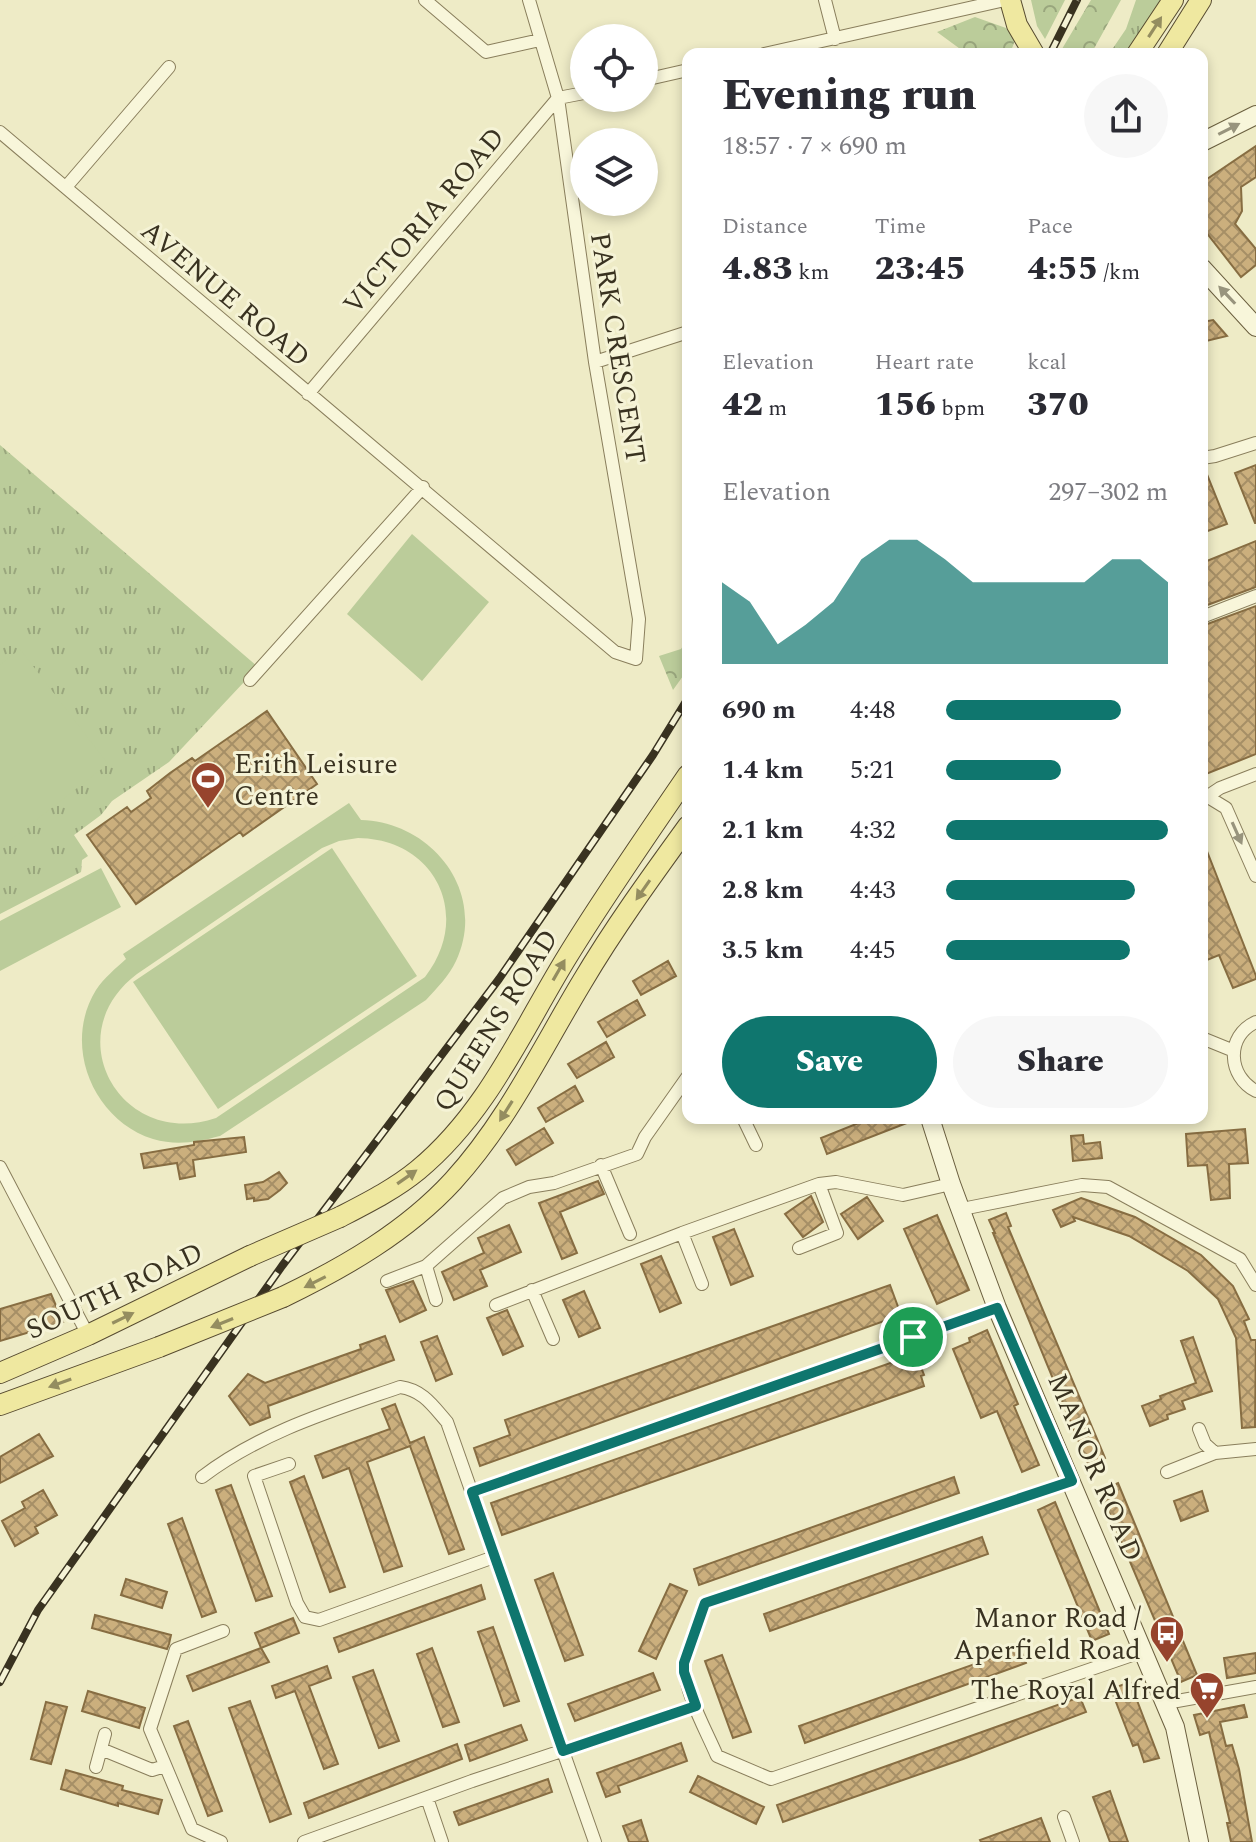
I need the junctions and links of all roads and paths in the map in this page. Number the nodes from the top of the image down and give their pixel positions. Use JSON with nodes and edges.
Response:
{"nodes":[{"id":1,"x":425,"y":0,"type":"edge"},
{"id":2,"x":529,"y":0,"type":"edge"},
{"id":3,"x":825,"y":0,"type":"edge"},
{"id":4,"x":1007,"y":0,"type":"edge"},
{"id":5,"x":1173,"y":0,"type":"edge"},
{"id":6,"x":1201,"y":0,"type":"edge"},
{"id":7,"x":835,"y":39,"type":"junction"},
{"id":8,"x":540,"y":40,"type":"junction"},
{"id":9,"x":792,"y":48,"type":"edge"},
{"id":10,"x":1030,"y":48,"type":"edge"},
{"id":11,"x":1141,"y":48,"type":"edge"},
{"id":12,"x":1171,"y":48,"type":"edge"},
{"id":13,"x":169,"y":67,"type":"dead end"},
{"id":14,"x":682,"y":71,"type":"edge"},
{"id":15,"x":658,"y":77,"type":"edge"},
{"id":16,"x":570,"y":96,"type":"edge"},
{"id":17,"x":558,"y":98,"type":"junction"},
{"id":18,"x":1256,"y":115,"type":"edge"},
{"id":19,"x":0,"y":132,"type":"edge"},
{"id":20,"x":1208,"y":139,"type":"edge"},
{"id":21,"x":66,"y":187,"type":"junction"},
{"id":22,"x":1208,"y":275,"type":"edge"},
{"id":23,"x":1256,"y":327,"type":"edge"},
{"id":24,"x":682,"y":334,"type":"edge"},
{"id":25,"x":595,"y":362,"type":"junction"},
{"id":26,"x":308,"y":394,"type":"junction"},
{"id":27,"x":1256,"y":443,"type":"edge"},
{"id":28,"x":1208,"y":457,"type":"edge"},
{"id":29,"x":423,"y":487,"type":"junction"},
{"id":30,"x":1256,"y":596,"type":"edge"},
{"id":31,"x":1208,"y":615,"type":"edge"},
{"id":32,"x":636,"y":659,"type":"joint"},
{"id":33,"x":250,"y":680,"type":"dead end"},
{"id":34,"x":1256,"y":774,"type":"edge"},
{"id":35,"x":682,"y":784,"type":"edge"},
{"id":36,"x":1208,"y":796,"type":"edge"},
{"id":37,"x":1208,"y":799,"type":"edge"},
{"id":38,"x":682,"y":835,"type":"edge"},
{"id":39,"x":1256,"y":876,"type":"edge"},
{"id":40,"x":1256,"y":1022,"type":"edge"},
{"id":41,"x":1208,"y":1040,"type":"edge"},
{"id":42,"x":1234,"y":1051,"type":"junction"},
{"id":43,"x":682,"y":1085,"type":"edge"},
{"id":44,"x":1256,"y":1091,"type":"edge"},
{"id":45,"x":746,"y":1124,"type":"edge"},
{"id":46,"x":932,"y":1124,"type":"edge"},
{"id":47,"x":756,"y":1145,"type":"dead end"},
{"id":48,"x":601,"y":1165,"type":"junction"},
{"id":49,"x":0,"y":1167,"type":"edge"},
{"id":50,"x":819,"y":1184,"type":"junction"},
{"id":51,"x":951,"y":1184,"type":"junction"},
{"id":52,"x":962,"y":1209,"type":"junction"},
{"id":53,"x":682,"y":1233,"type":"junction"},
{"id":54,"x":630,"y":1234,"type":"dead end"},
{"id":55,"x":799,"y":1248,"type":"dead end"},
{"id":56,"x":250,"y":1256,"type":"joint"},
{"id":57,"x":426,"y":1266,"type":"junction"},
{"id":58,"x":387,"y":1281,"type":"dead end"},
{"id":59,"x":702,"y":1284,"type":"dead end"},
{"id":60,"x":1256,"y":1285,"type":"edge"},
{"id":61,"x":532,"y":1290,"type":"junction"},
{"id":62,"x":436,"y":1300,"type":"dead end"},
{"id":63,"x":496,"y":1305,"type":"dead end"},
{"id":64,"x":997,"y":1308,"type":"junction"},
{"id":65,"x":88,"y":1335,"type":"junction"},
{"id":66,"x":553,"y":1339,"type":"dead end"},
{"id":67,"x":0,"y":1373,"type":"edge"},
{"id":68,"x":0,"y":1405,"type":"edge"},
{"id":69,"x":1199,"y":1429,"type":"dead end"},
{"id":70,"x":1256,"y":1449,"type":"edge"},
{"id":71,"x":1215,"y":1453,"type":"junction"},
{"id":72,"x":289,"y":1464,"type":"dead end"},
{"id":73,"x":1167,"y":1472,"type":"dead end"},
{"id":74,"x":202,"y":1477,"type":"dead end"},
{"id":75,"x":1072,"y":1481,"type":"junction"},
{"id":76,"x":472,"y":1492,"type":"junction"},
{"id":77,"x":494,"y":1557,"type":"junction"},
{"id":78,"x":223,"y":1631,"type":"dead end"},
{"id":79,"x":1144,"y":1651,"type":"junction"},
{"id":80,"x":1256,"y":1687,"type":"edge"},
{"id":81,"x":1166,"y":1703,"type":"junction"},
{"id":82,"x":696,"y":1706,"type":"junction"},
{"id":83,"x":105,"y":1734,"type":"dead end"},
{"id":84,"x":101,"y":1749,"type":"junction"},
{"id":85,"x":563,"y":1751,"type":"junction"},
{"id":86,"x":165,"y":1766,"type":"junction"},
{"id":87,"x":96,"y":1767,"type":"dead end"},
{"id":88,"x":427,"y":1798,"type":"junction"},
{"id":89,"x":1064,"y":1817,"type":"dead end"},
{"id":90,"x":221,"y":1842,"type":"edge"},
{"id":91,"x":304,"y":1842,"type":"edge"},
{"id":92,"x":442,"y":1842,"type":"edge"},
{"id":93,"x":595,"y":1842,"type":"edge"},
{"id":94,"x":1073,"y":1842,"type":"edge"},
{"id":95,"x":1199,"y":1842,"type":"edge"}],
"edges":[{"from":1,"to":8,"type":"street"},
{"from":2,"to":8,"type":"street","name":"PARK CRESCENT"},
{"from":3,"to":7,"type":"street"},
{"from":4,"to":7,"type":"street"},
{"from":4,"to":10,"type":"main road"},
{"from":11,"to":5,"type":"main road","one_way":true},
{"from":6,"to":12,"type":"main road"},
{"from":7,"to":9,"type":"street"},
{"from":8,"to":17,"type":"street","name":"PARK CRESCENT"},
{"from":13,"to":21,"type":"street"},
{"from":14,"to":15,"type":"street"},
{"from":16,"to":17,"type":"street"},
{"from":17,"to":25,"type":"street","name":"PARK CRESCENT"},
{"from":17,"to":26,"type":"street","name":"VICTORIA ROAD"},
{"from":20,"to":18,"type":"street","one_way":true},
{"from":19,"to":21,"type":"street","name":"AVENUE ROAD"},
{"from":21,"to":26,"type":"street","name":"AVENUE ROAD"},
{"from":23,"to":22,"type":"street","one_way":true},
{"from":24,"to":25,"type":"street"},
{"from":25,"to":32,"type":"street","name":"PARK CRESCENT"},
{"from":26,"to":29,"type":"street","name":"AVENUE ROAD"},
{"from":27,"to":28,"type":"street"},
{"from":29,"to":32,"type":"street","name":"AVENUE ROAD"},
{"from":29,"to":33,"type":"street"},
{"from":30,"to":31,"type":"street"},
{"from":34,"to":36,"type":"street"},
{"from":56,"to":35,"type":"main road","name":"QUEENS ROAD","one_way":true,"bridge":true},
{"from":37,"to":39,"type":"street","one_way":true},
{"from":38,"to":68,"type":"main road","name":"QUEENS ROAD","one_way":true,"bridge":true},
{"from":40,"to":42,"type":"street"},
{"from":41,"to":42,"type":"street"},
{"from":42,"to":44,"type":"street"},
{"from":43,"to":48,"type":"street"},
{"from":45,"to":47,"type":"street"},
{"from":46,"to":51,"type":"street","name":"MANOR ROAD"},
{"from":48,"to":54,"type":"street"},
{"from":48,"to":57,"type":"street"},
{"from":49,"to":65,"type":"street"},
{"from":50,"to":51,"type":"street"},
{"from":50,"to":53,"type":"street"},
{"from":50,"to":55,"type":"street"},
{"from":51,"to":52,"type":"street","name":"MANOR ROAD"},
{"from":52,"to":60,"type":"street"},
{"from":52,"to":64,"type":"street","name":"MANOR ROAD"},
{"from":53,"to":59,"type":"street"},
{"from":53,"to":61,"type":"street"},
{"from":65,"to":56,"type":"main road","name":"SOUTH ROAD","one_way":true},
{"from":57,"to":58,"type":"street"},
{"from":57,"to":62,"type":"street"},
{"from":61,"to":63,"type":"street"},
{"from":61,"to":66,"type":"street"},
{"from":64,"to":75,"type":"street","name":"MANOR ROAD"},
{"from":64,"to":76,"type":"street"},
{"from":65,"to":67,"type":"main road","name":"SOUTH ROAD"},
{"from":69,"to":71,"type":"street"},
{"from":70,"to":71,"type":"street"},
{"from":71,"to":73,"type":"street"},
{"from":72,"to":77,"type":"street"},
{"from":74,"to":76,"type":"street"},
{"from":75,"to":79,"type":"street","name":"MANOR ROAD"},
{"from":75,"to":82,"type":"street"},
{"from":76,"to":77,"type":"street"},
{"from":77,"to":85,"type":"street"},
{"from":78,"to":86,"type":"street"},
{"from":79,"to":81,"type":"street","name":"MANOR ROAD"},
{"from":79,"to":82,"type":"street"},
{"from":80,"to":81,"type":"street"},
{"from":81,"to":95,"type":"street","name":"MANOR ROAD"},
{"from":82,"to":85,"type":"street"},
{"from":83,"to":84,"type":"street"},
{"from":84,"to":86,"type":"street"},
{"from":84,"to":87,"type":"street"},
{"from":85,"to":88,"type":"street"},
{"from":85,"to":93,"type":"street"},
{"from":86,"to":90,"type":"street"},
{"from":88,"to":91,"type":"street"},
{"from":88,"to":92,"type":"street"},
{"from":89,"to":94,"type":"street"}]}
